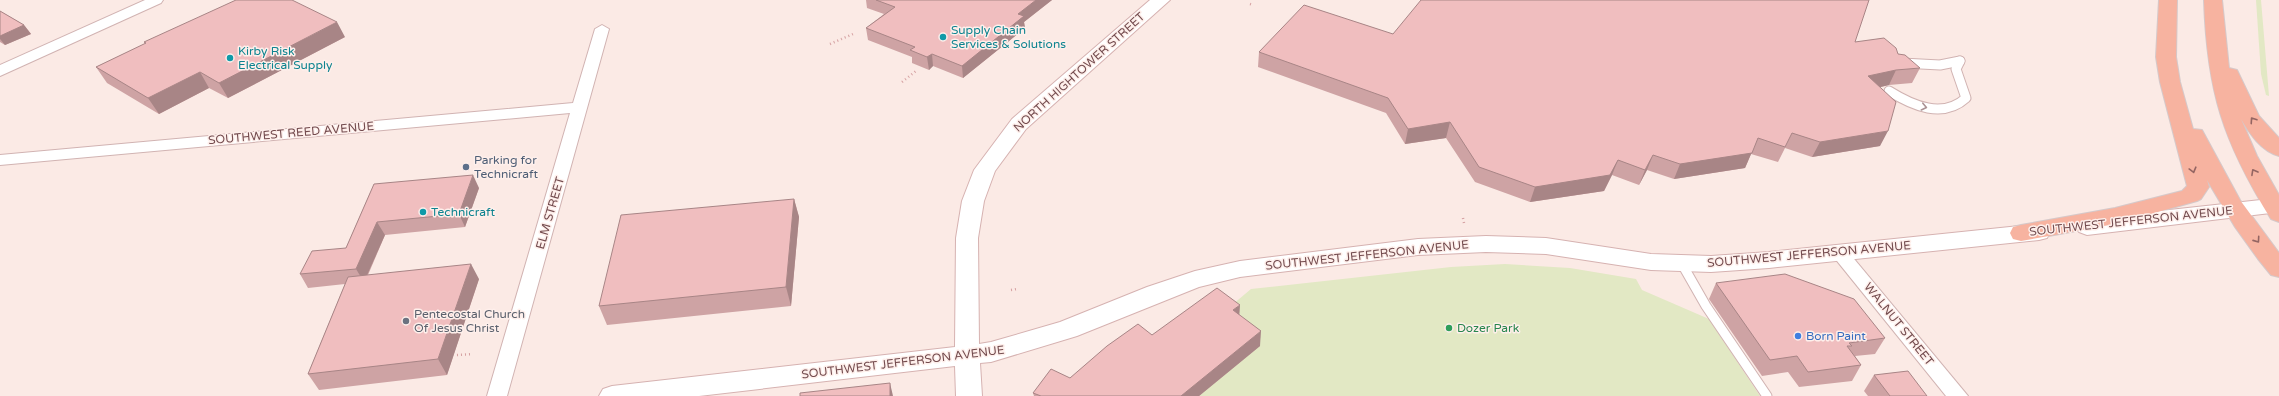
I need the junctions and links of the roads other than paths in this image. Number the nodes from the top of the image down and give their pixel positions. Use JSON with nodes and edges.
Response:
{"nodes":[{"id":1,"x":156,"y":0,"type":"edge"},
{"id":2,"x":1161,"y":0,"type":"edge"},
{"id":3,"x":2168,"y":0,"type":"edge"},
{"id":4,"x":2213,"y":2,"type":"edge"},
{"id":5,"x":2168,"y":23,"type":"junction"},
{"id":6,"x":602,"y":29,"type":"dead end"},
{"id":7,"x":1894,"y":64,"type":"edge"},
{"id":8,"x":0,"y":71,"type":"edge"},
{"id":9,"x":1889,"y":91,"type":"dead end"},
{"id":10,"x":581,"y":106,"type":"junction"},
{"id":11,"x":2279,"y":149,"type":"edge"},
{"id":12,"x":0,"y":160,"type":"edge"},
{"id":13,"x":2277,"y":208,"type":"edge"},
{"id":14,"x":2235,"y":210,"type":"junction"},
{"id":15,"x":2021,"y":233,"type":"junction"},
{"id":16,"x":1839,"y":252,"type":"junction"},
{"id":17,"x":1682,"y":264,"type":"junction"},
{"id":18,"x":2279,"y":269,"type":"edge"},
{"id":19,"x":967,"y":355,"type":"junction"},
{"id":20,"x":497,"y":396,"type":"edge"},
{"id":21,"x":612,"y":396,"type":"edge"},
{"id":22,"x":969,"y":396,"type":"edge"},
{"id":23,"x":1767,"y":396,"type":"edge"},
{"id":24,"x":1958,"y":396,"type":"edge"}],
"edges":[{"from":1,"to":8,"type":"street"},
{"from":2,"to":19,"type":"main road","name":"NORTH HIGHTOWER STREET"},
{"from":3,"to":5,"type":"main road"},
{"from":11,"to":4,"type":"main road","one_way":true},
{"from":13,"to":4,"type":"main road","one_way":true},
{"from":5,"to":14,"type":"main road"},
{"from":5,"to":15,"type":"main road","one_way":true},
{"from":6,"to":10,"type":"street","name":"ELM STREET"},
{"from":9,"to":7,"type":"lane","one_way":true},
{"from":10,"to":12,"type":"street","name":"SOUTHWEST REED AVENUE"},
{"from":10,"to":20,"type":"street","name":"ELM STREET"},
{"from":13,"to":14,"type":"main road","name":"SOUTHWEST JEFFERSON AVENUE"},
{"from":14,"to":15,"type":"main road","name":"SOUTHWEST JEFFERSON AVENUE"},
{"from":14,"to":18,"type":"main road","one_way":true},
{"from":15,"to":16,"type":"main road","name":"SOUTHWEST JEFFERSON AVENUE"},
{"from":16,"to":17,"type":"main road","name":"SOUTHWEST JEFFERSON AVENUE"},
{"from":16,"to":24,"type":"street","name":"WALNUT STREET"},
{"from":17,"to":19,"type":"main road","name":"SOUTHWEST JEFFERSON AVENUE"},
{"from":17,"to":23,"type":"lane"},
{"from":19,"to":21,"type":"main road","name":"SOUTHWEST JEFFERSON AVENUE"},
{"from":19,"to":22,"type":"main road","name":"NORTH HIGHTOWER STREET"}]}
